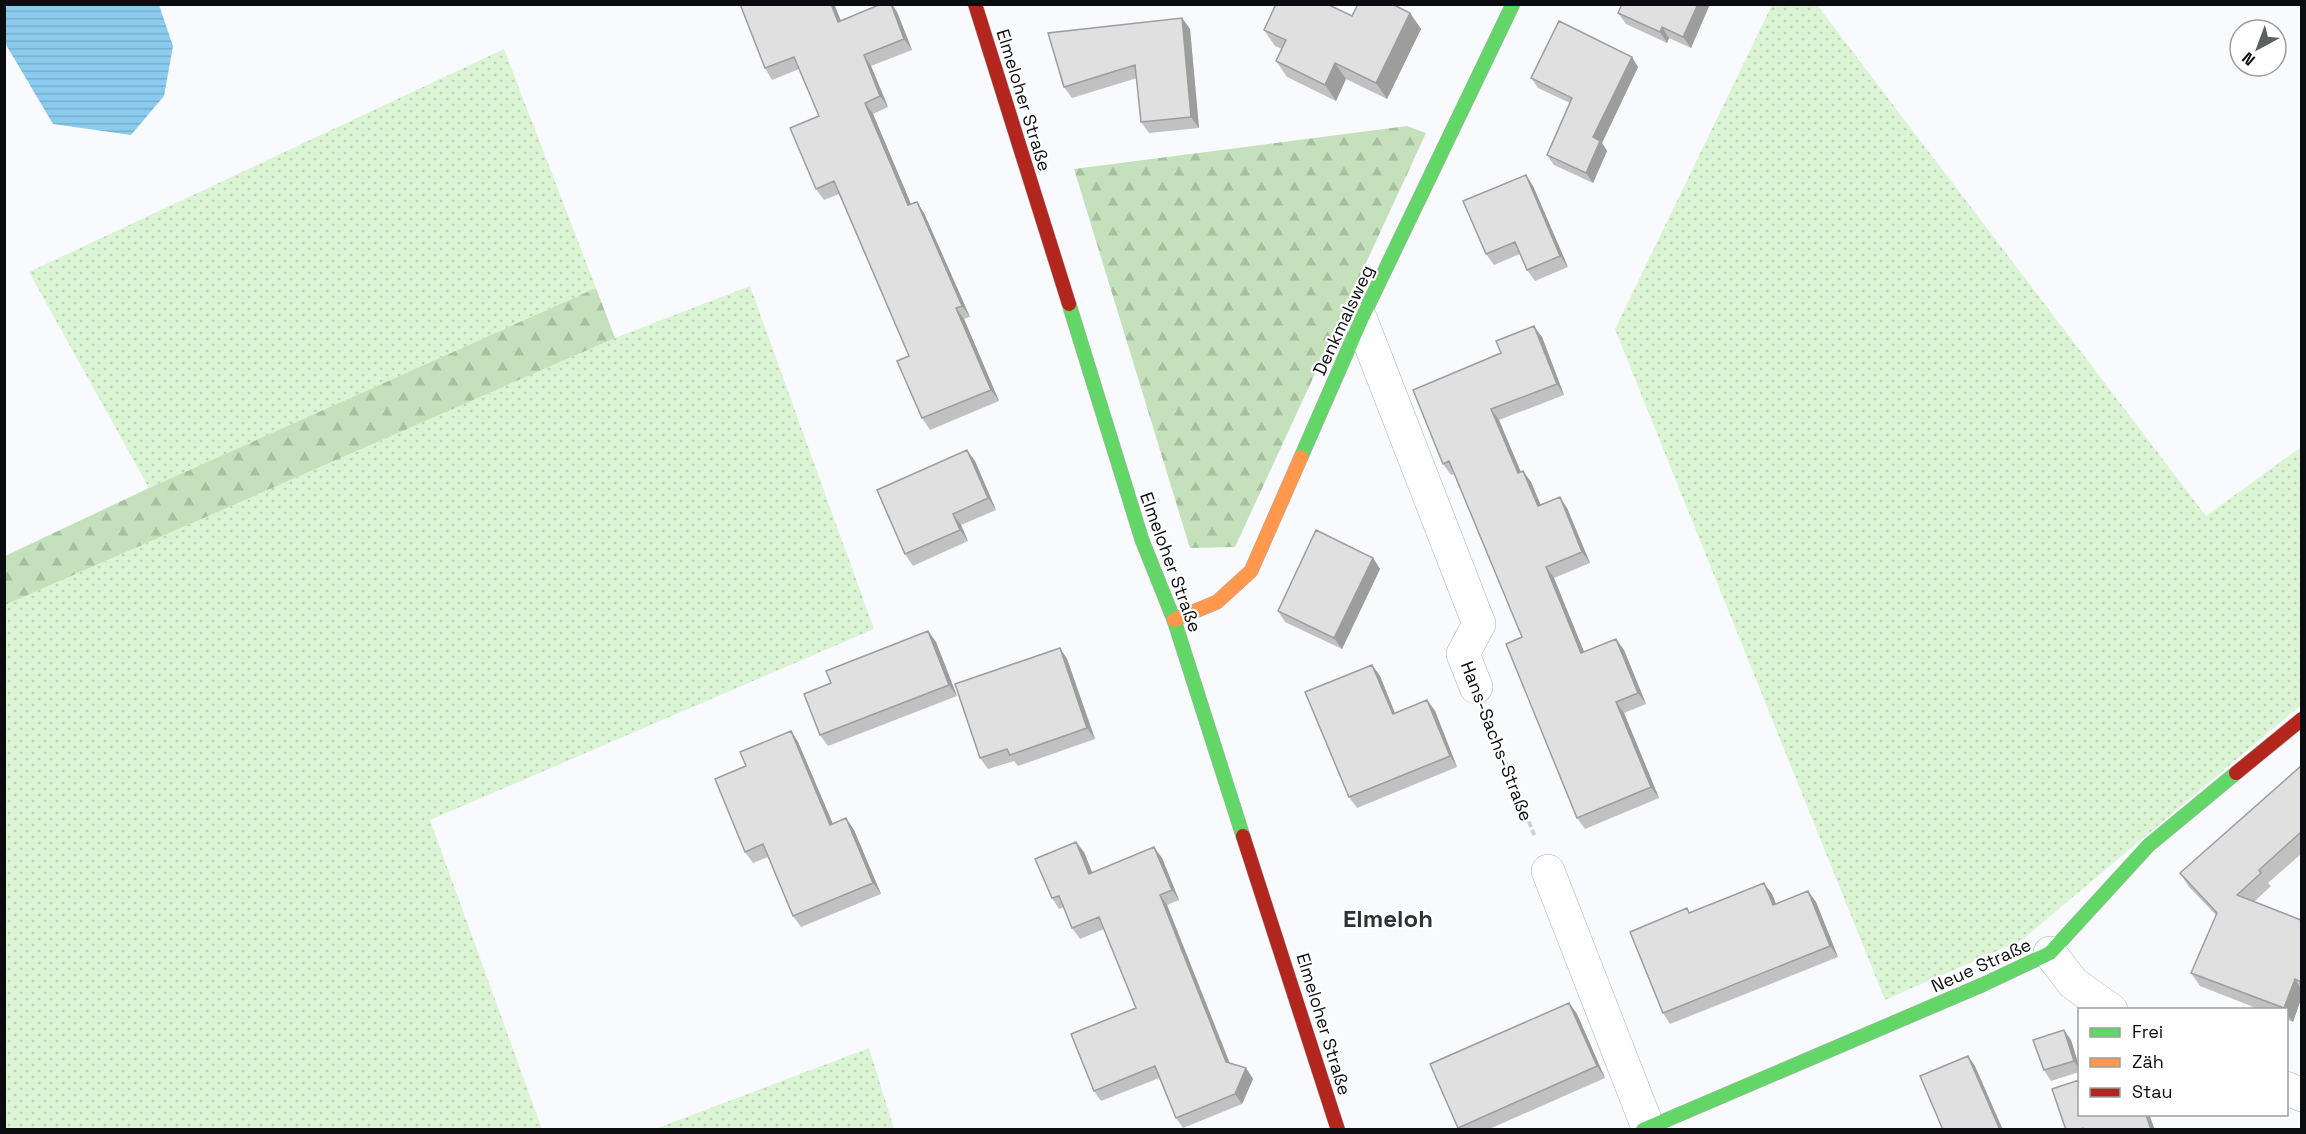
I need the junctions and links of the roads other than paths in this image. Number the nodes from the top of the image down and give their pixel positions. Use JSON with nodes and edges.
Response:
{"nodes":[{"id":1,"x":975,"y":4,"type":"edge"},
{"id":2,"x":1513,"y":4,"type":"edge"},
{"id":3,"x":1361,"y":320,"type":"junction"},
{"id":4,"x":1174,"y":620,"type":"junction"},
{"id":5,"x":1476,"y":687,"type":"road end"},
{"id":6,"x":2301,"y":719,"type":"edge"},
{"id":7,"x":1548,"y":871,"type":"road end"},
{"id":8,"x":2050,"y":953,"type":"junction"},
{"id":9,"x":2107,"y":1008,"type":"edge"},
{"id":10,"x":1647,"y":1129,"type":"edge"},
{"id":11,"x":1338,"y":1130,"type":"edge"}],
"edges":[{"from":1,"to":4,"type":"street","name":"Elmeloher Straße"},
{"from":2,"to":3,"type":"street","name":"Denkmalsweg"},
{"from":3,"to":4,"type":"street","name":"Denkmalsweg"},
{"from":3,"to":5,"type":"street","name":"Hans-Sachs-Straße"},
{"from":4,"to":11,"type":"street","name":"Elmeloher Straße"},
{"from":6,"to":8,"type":"street","name":"Neue Straße"},
{"from":7,"to":10,"type":"street"},
{"from":8,"to":9,"type":"street"},
{"from":8,"to":10,"type":"street","name":"Neue Straße"}]}
